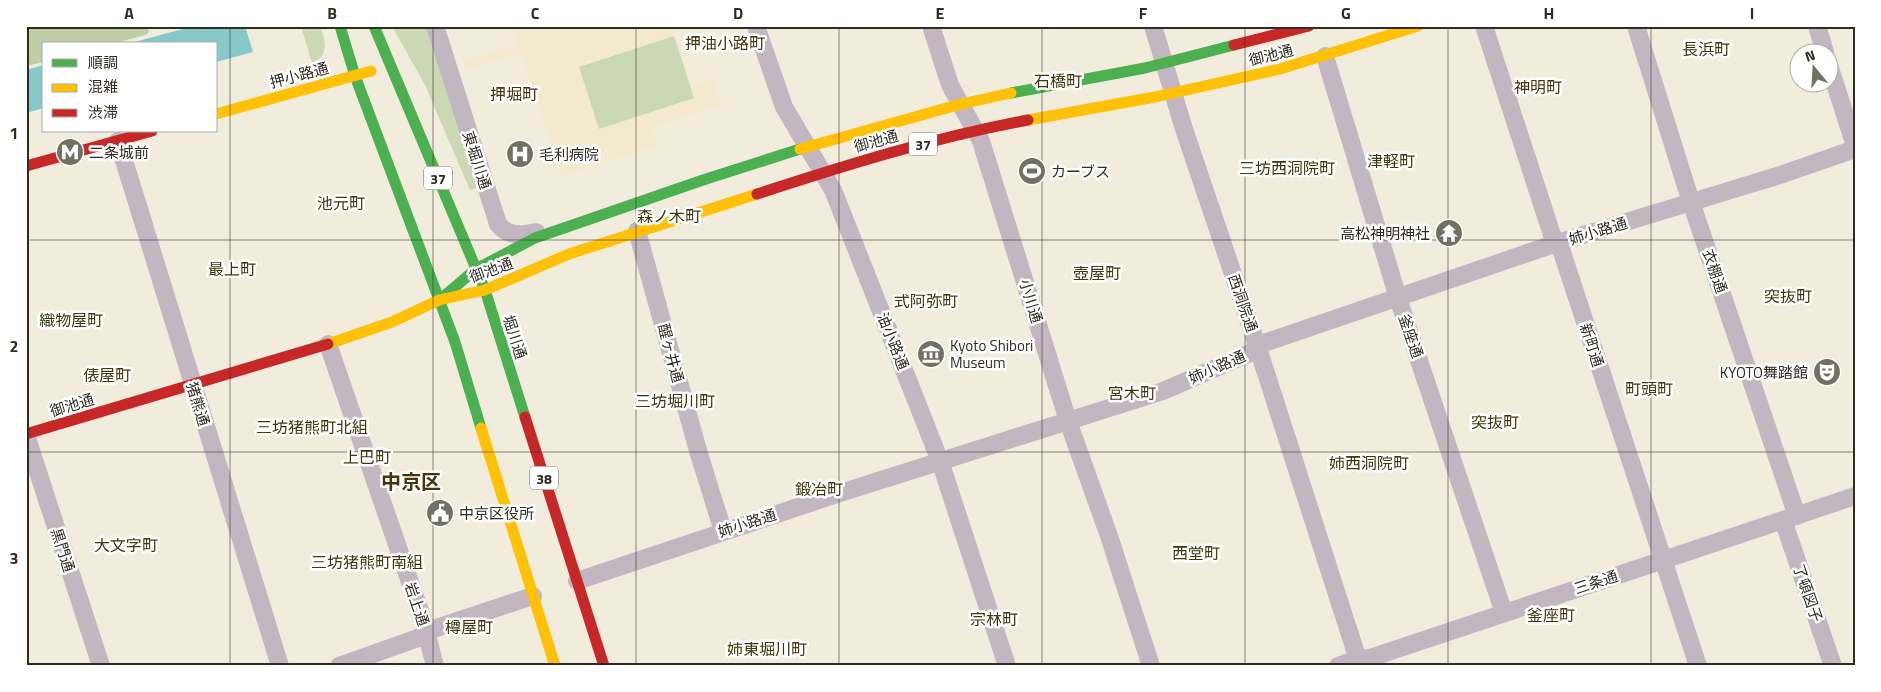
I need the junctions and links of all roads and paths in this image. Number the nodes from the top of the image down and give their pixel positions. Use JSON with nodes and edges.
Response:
{"nodes":[{"id":1,"x":340,"y":26,"type":"edge"},
{"id":2,"x":374,"y":26,"type":"edge"},
{"id":3,"x":435,"y":26,"type":"edge"},
{"id":4,"x":756,"y":26,"type":"edge"},
{"id":5,"x":931,"y":26,"type":"edge"},
{"id":6,"x":1153,"y":26,"type":"edge"},
{"id":7,"x":1309,"y":26,"type":"edge"},
{"id":8,"x":1418,"y":26,"type":"edge"},
{"id":9,"x":1484,"y":26,"type":"edge"},
{"id":10,"x":1636,"y":26,"type":"edge"},
{"id":11,"x":1817,"y":26,"type":"edge"},
{"id":12,"x":1822,"y":42,"type":"edge"},
{"id":13,"x":1325,"y":56,"type":"junction"},
{"id":14,"x":1164,"y":63,"type":"junction"},
{"id":15,"x":390,"y":66,"type":"junction"},
{"id":16,"x":355,"y":76,"type":"junction"},
{"id":17,"x":1838,"y":92,"type":"edge"},
{"id":18,"x":1173,"y":94,"type":"junction"},
{"id":19,"x":961,"y":104,"type":"junction"},
{"id":20,"x":218,"y":113,"type":"edge"},
{"id":21,"x":975,"y":130,"type":"junction"},
{"id":22,"x":149,"y":132,"type":"edge"},
{"id":23,"x":118,"y":141,"type":"junction"},
{"id":24,"x":808,"y":147,"type":"junction"},
{"id":25,"x":1855,"y":147,"type":"edge"},
{"id":26,"x":26,"y":166,"type":"edge"},
{"id":27,"x":823,"y":172,"type":"junction"},
{"id":28,"x":1691,"y":202,"type":"junction"},
{"id":29,"x":493,"y":210,"type":"junction"},
{"id":30,"x":566,"y":226,"type":"junction"},
{"id":31,"x":637,"y":231,"type":"junction"},
{"id":32,"x":1557,"y":244,"type":"junction"},
{"id":33,"x":496,"y":258,"type":"junction"},
{"id":34,"x":476,"y":269,"type":"junction"},
{"id":35,"x":491,"y":288,"type":"junction"},
{"id":36,"x":1398,"y":298,"type":"junction"},
{"id":37,"x":439,"y":300,"type":"junction"},
{"id":38,"x":497,"y":328,"type":"joint"},
{"id":39,"x":328,"y":344,"type":"junction"},
{"id":40,"x":1258,"y":348,"type":"junction"},
{"id":41,"x":192,"y":384,"type":"junction"},
{"id":42,"x":1068,"y":421,"type":"junction"},
{"id":43,"x":26,"y":434,"type":"edge"},
{"id":44,"x":940,"y":461,"type":"junction"},
{"id":45,"x":1855,"y":496,"type":"edge"},
{"id":46,"x":1790,"y":518,"type":"junction"},
{"id":47,"x":724,"y":531,"type":"junction"},
{"id":48,"x":1662,"y":560,"type":"junction"},
{"id":49,"x":577,"y":581,"type":"junction"},
{"id":50,"x":533,"y":596,"type":"junction"},
{"id":51,"x":1504,"y":613,"type":"junction"},
{"id":52,"x":427,"y":631,"type":"junction"},
{"id":53,"x":1359,"y":662,"type":"edge"},
{"id":54,"x":100,"y":666,"type":"edge"},
{"id":55,"x":280,"y":666,"type":"edge"},
{"id":56,"x":339,"y":666,"type":"edge"},
{"id":57,"x":435,"y":666,"type":"edge"},
{"id":58,"x":556,"y":666,"type":"edge"},
{"id":59,"x":604,"y":666,"type":"edge"},
{"id":60,"x":1007,"y":666,"type":"edge"},
{"id":61,"x":1151,"y":666,"type":"edge"},
{"id":62,"x":1338,"y":666,"type":"edge"},
{"id":63,"x":1698,"y":666,"type":"edge"},
{"id":64,"x":1833,"y":666,"type":"edge"}],
"edges":[{"from":1,"to":16,"type":"main road"},
{"from":2,"to":15,"type":"main road"},
{"from":3,"to":29,"type":"street","name":"東堀川通"},
{"from":4,"to":24,"type":"street","name":"油小路通"},
{"from":5,"to":19,"type":"street","name":"小川通"},
{"from":6,"to":14,"type":"street","name":"西洞院通"},
{"from":7,"to":14,"type":"main road","name":"御池通","number":"37"},
{"from":8,"to":13,"type":"main road","name":"御池通","number":"37"},
{"from":9,"to":32,"type":"street","name":"新町通"},
{"from":10,"to":28,"type":"street","name":"衣棚通"},
{"from":11,"to":12,"type":"street"},
{"from":13,"to":18,"type":"main road","name":"御池通","number":"37"},
{"from":13,"to":36,"type":"street","name":"釜座通"},
{"from":14,"to":18,"type":"street","name":"西洞院通"},
{"from":14,"to":19,"type":"main road","name":"御池通","number":"37"},
{"from":15,"to":16,"type":"main road","name":"押小路通"},
{"from":15,"to":34,"type":"main road","number":"37"},
{"from":16,"to":20,"type":"main road","name":"押小路通"},
{"from":16,"to":37,"type":"main road"},
{"from":17,"to":25,"type":"street"},
{"from":18,"to":21,"type":"main road","name":"御池通","number":"37"},
{"from":18,"to":40,"type":"street","name":"西洞院通"},
{"from":19,"to":21,"type":"street","name":"小川通"},
{"from":19,"to":24,"type":"main road","name":"御池通","number":"37"},
{"from":21,"to":27,"type":"main road","name":"御池通","number":"37"},
{"from":21,"to":42,"type":"street","name":"小川通"},
{"from":22,"to":23,"type":"main road"},
{"from":23,"to":26,"type":"main road"},
{"from":23,"to":41,"type":"street","name":"猪熊通"},
{"from":24,"to":27,"type":"street","name":"油小路通"},
{"from":24,"to":30,"type":"main road","name":"御池通","number":"37"},
{"from":25,"to":28,"type":"street","name":"姉小路通"},
{"from":27,"to":31,"type":"main road","name":"御池通","number":"37"},
{"from":27,"to":44,"type":"street","name":"油小路通"},
{"from":28,"to":32,"type":"street","name":"姉小路通"},
{"from":28,"to":46,"type":"street","name":"衣棚通"},
{"from":29,"to":30,"type":"street","name":"東堀川通"},
{"from":29,"to":33,"type":"street"},
{"from":30,"to":33,"type":"main road","name":"御池通","number":"37"},
{"from":31,"to":35,"type":"main road","name":"御池通","number":"37"},
{"from":31,"to":47,"type":"street","name":"醒ヶ井通"},
{"from":32,"to":36,"type":"street","name":"姉小路通"},
{"from":32,"to":48,"type":"street","name":"新町通"},
{"from":33,"to":34,"type":"main road","name":"御池通","number":"37"},
{"from":33,"to":35,"type":"street"},
{"from":34,"to":35,"type":"main road","number":"37"},
{"from":34,"to":37,"type":"main road","name":"御池通","number":"37"},
{"from":35,"to":37,"type":"main road","name":"御池通","number":"37"},
{"from":35,"to":38,"type":"street"},
{"from":36,"to":40,"type":"street","name":"姉小路通"},
{"from":36,"to":51,"type":"street","name":"釜座通"},
{"from":37,"to":39,"type":"main road","name":"御池通"},
{"from":37,"to":50,"type":"main road"},
{"from":38,"to":49,"type":"main road","name":"堀川通","number":"38"},
{"from":39,"to":41,"type":"main road","name":"御池通"},
{"from":39,"to":52,"type":"street","name":"岩上通"},
{"from":40,"to":42,"type":"street","name":"姉小路通"},
{"from":40,"to":53,"type":"street","name":"西洞院通"},
{"from":41,"to":43,"type":"main road","name":"御池通"},
{"from":41,"to":55,"type":"street","name":"猪熊通"},
{"from":42,"to":44,"type":"street","name":"姉小路通"},
{"from":42,"to":61,"type":"street","name":"小川通"},
{"from":43,"to":54,"type":"street","name":"黒門通"},
{"from":44,"to":47,"type":"street","name":"姉小路通"},
{"from":44,"to":60,"type":"street","name":"油小路通"},
{"from":45,"to":46,"type":"street","name":"三条通"},
{"from":46,"to":48,"type":"street","name":"三条通"},
{"from":46,"to":64,"type":"street","name":"了頓図子"},
{"from":47,"to":49,"type":"street","name":"姉小路通"},
{"from":48,"to":51,"type":"street","name":"三条通"},
{"from":48,"to":63,"type":"street","name":"新町通"},
{"from":49,"to":59,"type":"main road","name":"堀川通","number":"38"},
{"from":50,"to":52,"type":"street"},
{"from":50,"to":58,"type":"main road"},
{"from":51,"to":53,"type":"street","name":"三条通"},
{"from":52,"to":56,"type":"street"},
{"from":52,"to":57,"type":"street","name":"岩上通"},
{"from":53,"to":62,"type":"street","name":"三条通"}]}
